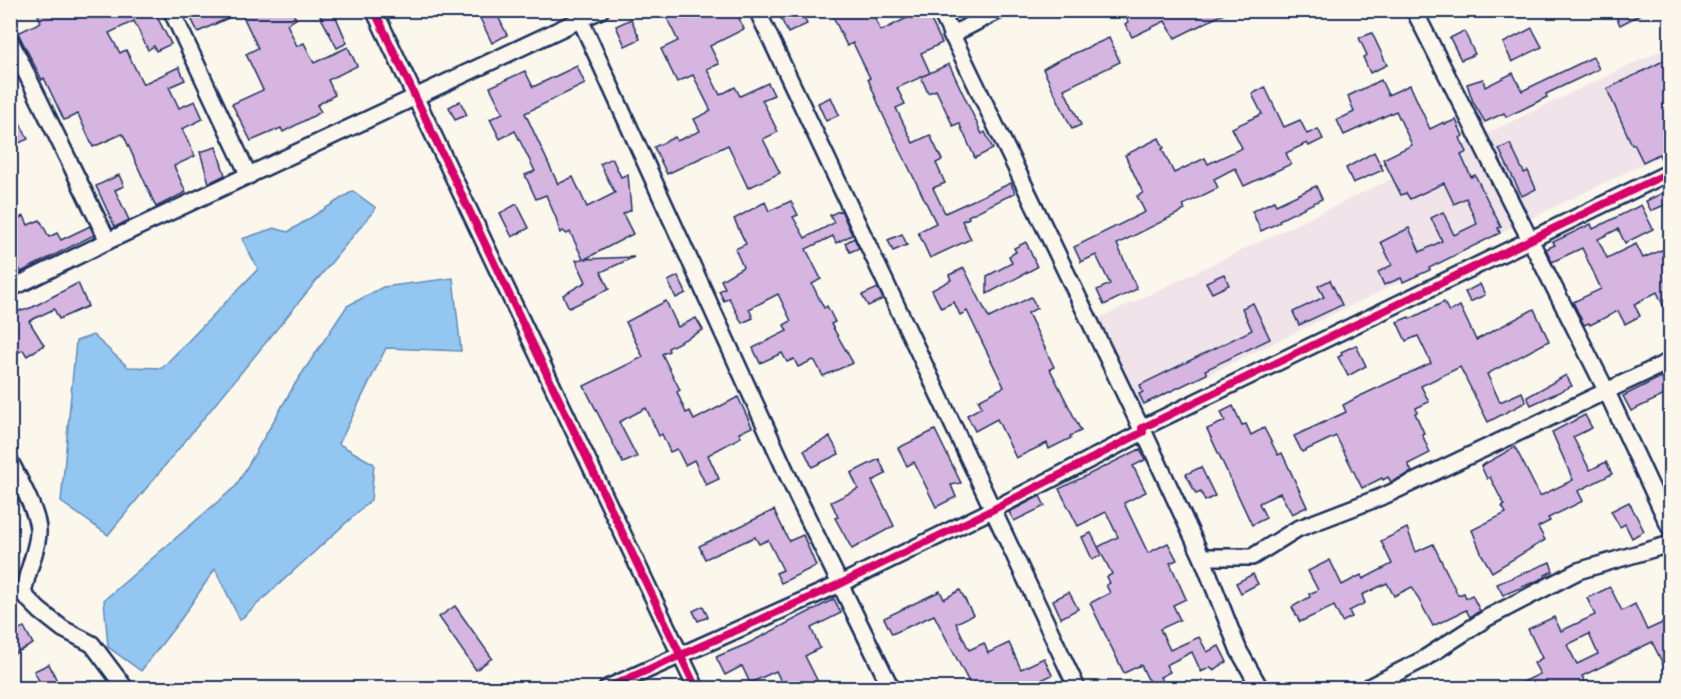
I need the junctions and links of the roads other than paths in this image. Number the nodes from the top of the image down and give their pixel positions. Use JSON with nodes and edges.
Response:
{"nodes":[{"id":1,"x":171,"y":10,"type":"edge"},
{"id":2,"x":374,"y":10,"type":"edge"},
{"id":3,"x":601,"y":10,"type":"edge"},
{"id":4,"x":757,"y":10,"type":"edge"},
{"id":5,"x":939,"y":10,"type":"edge"},
{"id":6,"x":1000,"y":10,"type":"edge"},
{"id":7,"x":1414,"y":10,"type":"edge"},
{"id":8,"x":578,"y":15,"type":"edge"},
{"id":9,"x":951,"y":35,"type":"junction"},
{"id":10,"x":10,"y":40,"type":"edge"},
{"id":11,"x":416,"y":97,"type":"junction"},
{"id":12,"x":1671,"y":172,"type":"edge"},
{"id":13,"x":249,"y":176,"type":"junction"},
{"id":14,"x":1530,"y":240,"type":"junction"},
{"id":15,"x":108,"y":241,"type":"junction"},
{"id":16,"x":10,"y":289,"type":"edge"},
{"id":17,"x":1671,"y":361,"type":"edge"},
{"id":18,"x":1607,"y":392,"type":"junction"},
{"id":19,"x":1142,"y":430,"type":"junction"},
{"id":20,"x":10,"y":461,"type":"edge"},
{"id":21,"x":992,"y":510,"type":"junction"},
{"id":22,"x":1671,"y":528,"type":"edge"},
{"id":23,"x":1671,"y":544,"type":"edge"},
{"id":24,"x":1202,"y":557,"type":"junction"},
{"id":25,"x":840,"y":584,"type":"junction"},
{"id":26,"x":17,"y":597,"type":"edge"},
{"id":27,"x":679,"y":655,"type":"junction"},
{"id":28,"x":125,"y":688,"type":"edge"},
{"id":29,"x":607,"y":688,"type":"edge"},
{"id":30,"x":696,"y":688,"type":"edge"},
{"id":31,"x":891,"y":688,"type":"edge"},
{"id":32,"x":1077,"y":688,"type":"edge"},
{"id":33,"x":1260,"y":688,"type":"edge"},
{"id":34,"x":1367,"y":688,"type":"edge"}],
"edges":[{"from":1,"to":13,"type":"street"},
{"from":2,"to":11,"type":"street"},
{"from":3,"to":8,"type":"street"},
{"from":4,"to":21,"type":"street"},
{"from":5,"to":9,"type":"street"},
{"from":6,"to":9,"type":"street"},
{"from":7,"to":14,"type":"street"},
{"from":8,"to":11,"type":"street"},
{"from":8,"to":25,"type":"street"},
{"from":9,"to":19,"type":"street"},
{"from":10,"to":15,"type":"street"},
{"from":11,"to":13,"type":"street"},
{"from":11,"to":27,"type":"street"},
{"from":12,"to":14,"type":"street"},
{"from":13,"to":15,"type":"street"},
{"from":14,"to":18,"type":"street"},
{"from":14,"to":19,"type":"street"},
{"from":15,"to":16,"type":"street"},
{"from":17,"to":18,"type":"street"},
{"from":18,"to":22,"type":"street"},
{"from":18,"to":24,"type":"street"},
{"from":19,"to":21,"type":"street"},
{"from":19,"to":24,"type":"street"},
{"from":20,"to":26,"type":"street"},
{"from":21,"to":25,"type":"street"},
{"from":21,"to":32,"type":"street"},
{"from":23,"to":34,"type":"street"},
{"from":24,"to":33,"type":"street"},
{"from":25,"to":27,"type":"street"},
{"from":25,"to":31,"type":"street"},
{"from":26,"to":28,"type":"street"},
{"from":27,"to":29,"type":"street"},
{"from":27,"to":30,"type":"street"}]}
